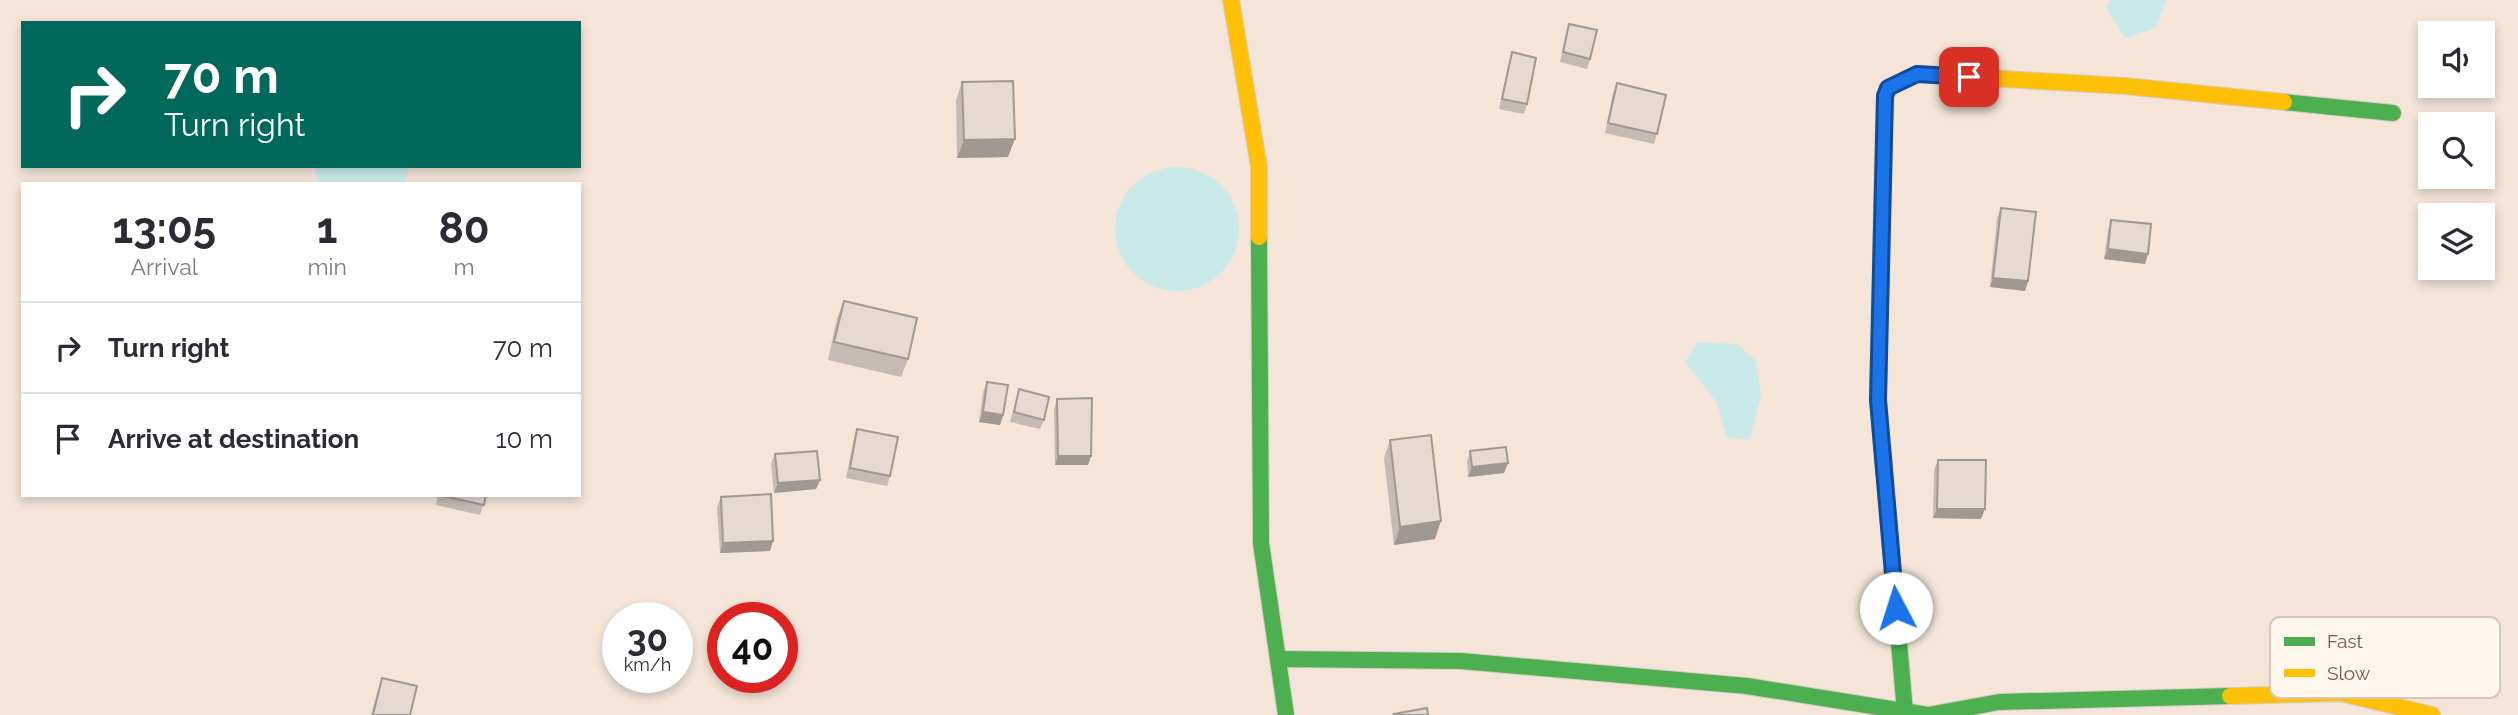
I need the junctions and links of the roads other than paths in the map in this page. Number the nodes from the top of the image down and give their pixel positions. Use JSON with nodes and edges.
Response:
{"nodes":[{"id":1,"x":1231,"y":0,"type":"edge"},
{"id":2,"x":2393,"y":113,"type":"dead end"},
{"id":3,"x":1278,"y":659,"type":"junction"},
{"id":4,"x":2270,"y":695,"type":"edge"},
{"id":5,"x":2362,"y":698,"type":"edge"},
{"id":6,"x":1905,"y":712,"type":"junction"},
{"id":7,"x":1286,"y":715,"type":"edge"},
{"id":8,"x":2432,"y":715,"type":"edge"}],
"edges":[{"from":1,"to":3,"type":"street"},
{"from":2,"to":6,"type":"street"},
{"from":3,"to":6,"type":"street"},
{"from":3,"to":7,"type":"street"},
{"from":4,"to":6,"type":"street"},
{"from":5,"to":8,"type":"street"}]}
